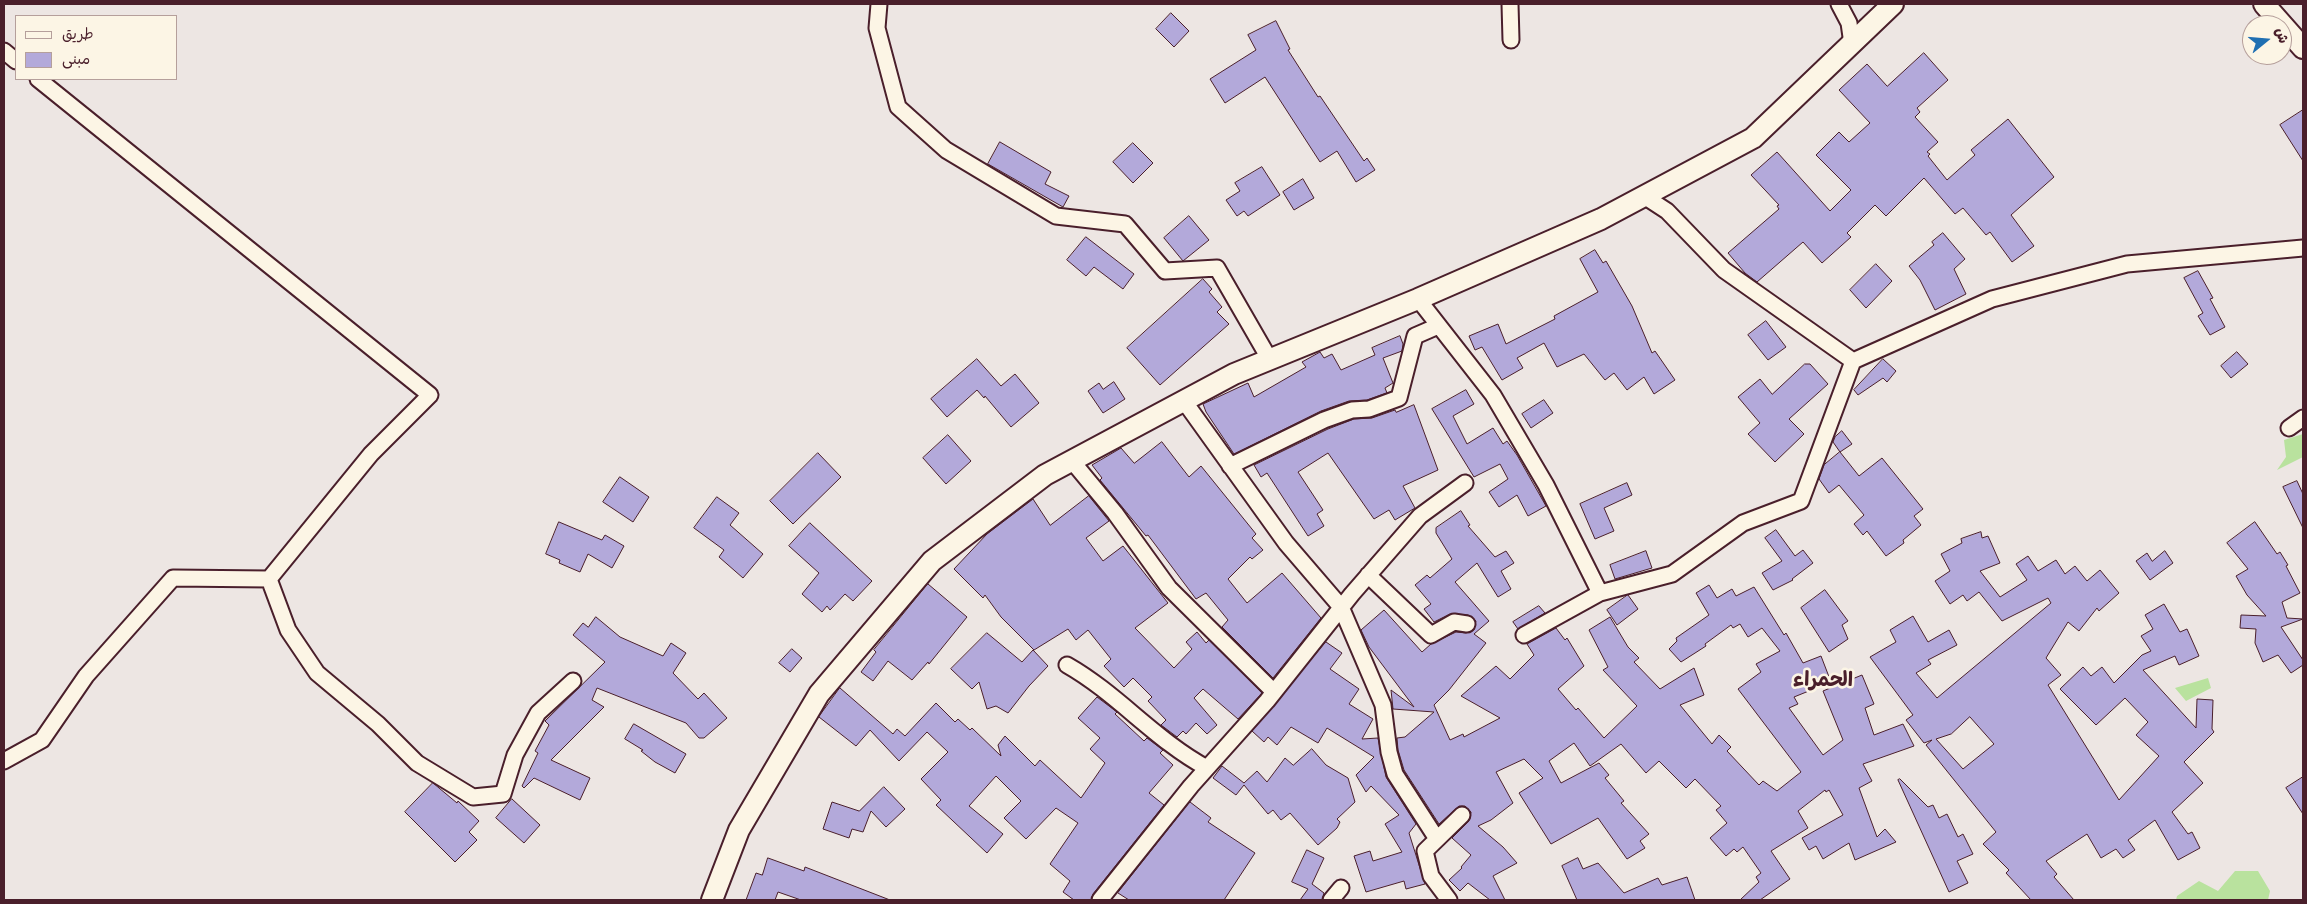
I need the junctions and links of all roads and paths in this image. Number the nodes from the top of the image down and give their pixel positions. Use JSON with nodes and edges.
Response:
{"nodes":[{"id":1,"x":879,"y":4,"type":"edge"},
{"id":2,"x":1510,"y":4,"type":"edge"},
{"id":3,"x":1839,"y":4,"type":"edge"},
{"id":4,"x":1893,"y":4,"type":"edge"},
{"id":5,"x":2264,"y":4,"type":"edge"},
{"id":6,"x":1511,"y":40,"type":"dead end"},
{"id":7,"x":1852,"y":44,"type":"junction"},
{"id":8,"x":2303,"y":48,"type":"edge"},
{"id":9,"x":4,"y":51,"type":"edge"},
{"id":10,"x":15,"y":60,"type":"edge"},
{"id":11,"x":39,"y":80,"type":"edge"},
{"id":12,"x":1644,"y":196,"type":"junction"},
{"id":13,"x":2303,"y":248,"type":"edge"},
{"id":14,"x":1418,"y":299,"type":"junction"},
{"id":15,"x":1438,"y":326,"type":"junction"},
{"id":16,"x":1270,"y":360,"type":"junction"},
{"id":17,"x":1853,"y":361,"type":"junction"},
{"id":18,"x":1184,"y":401,"type":"junction"},
{"id":19,"x":2303,"y":418,"type":"edge"},
{"id":20,"x":2289,"y":428,"type":"dead end"},
{"id":21,"x":1072,"y":461,"type":"junction"},
{"id":22,"x":1230,"y":466,"type":"junction"},
{"id":23,"x":1465,"y":483,"type":"dead end"},
{"id":24,"x":1368,"y":575,"type":"junction"},
{"id":25,"x":269,"y":579,"type":"junction"},
{"id":26,"x":1600,"y":593,"type":"junction"},
{"id":27,"x":1341,"y":608,"type":"junction"},
{"id":28,"x":1467,"y":624,"type":"dead end"},
{"id":29,"x":1524,"y":635,"type":"dead end"},
{"id":30,"x":1067,"y":665,"type":"dead end"},
{"id":31,"x":573,"y":681,"type":"dead end"},
{"id":32,"x":1274,"y":692,"type":"junction"},
{"id":33,"x":4,"y":761,"type":"edge"},
{"id":34,"x":1207,"y":768,"type":"junction"},
{"id":35,"x":1462,"y":815,"type":"dead end"},
{"id":36,"x":1437,"y":840,"type":"junction"},
{"id":37,"x":712,"y":900,"type":"edge"},
{"id":38,"x":1100,"y":900,"type":"edge"},
{"id":39,"x":1449,"y":900,"type":"edge"}],
"edges":[{"from":1,"to":16,"type":"street"},
{"from":2,"to":6,"type":"street"},
{"from":3,"to":7,"type":"street"},
{"from":4,"to":7,"type":"street"},
{"from":5,"to":8,"type":"street"},
{"from":7,"to":12,"type":"street"},
{"from":9,"to":10,"type":"street"},
{"from":11,"to":25,"type":"street"},
{"from":12,"to":14,"type":"street"},
{"from":12,"to":17,"type":"street"},
{"from":13,"to":17,"type":"street"},
{"from":14,"to":15,"type":"street"},
{"from":14,"to":16,"type":"street"},
{"from":15,"to":22,"type":"street"},
{"from":15,"to":26,"type":"street"},
{"from":16,"to":18,"type":"street"},
{"from":17,"to":26,"type":"street"},
{"from":18,"to":21,"type":"street"},
{"from":18,"to":22,"type":"street"},
{"from":19,"to":20,"type":"street"},
{"from":21,"to":32,"type":"street"},
{"from":21,"to":37,"type":"street"},
{"from":22,"to":27,"type":"street"},
{"from":23,"to":24,"type":"street"},
{"from":24,"to":27,"type":"street"},
{"from":24,"to":28,"type":"street"},
{"from":25,"to":31,"type":"street"},
{"from":25,"to":33,"type":"street"},
{"from":26,"to":29,"type":"street"},
{"from":27,"to":32,"type":"street"},
{"from":27,"to":36,"type":"street"},
{"from":30,"to":34,"type":"street"},
{"from":32,"to":34,"type":"street"},
{"from":34,"to":38,"type":"street"},
{"from":35,"to":36,"type":"street"},
{"from":36,"to":39,"type":"street"}]}
